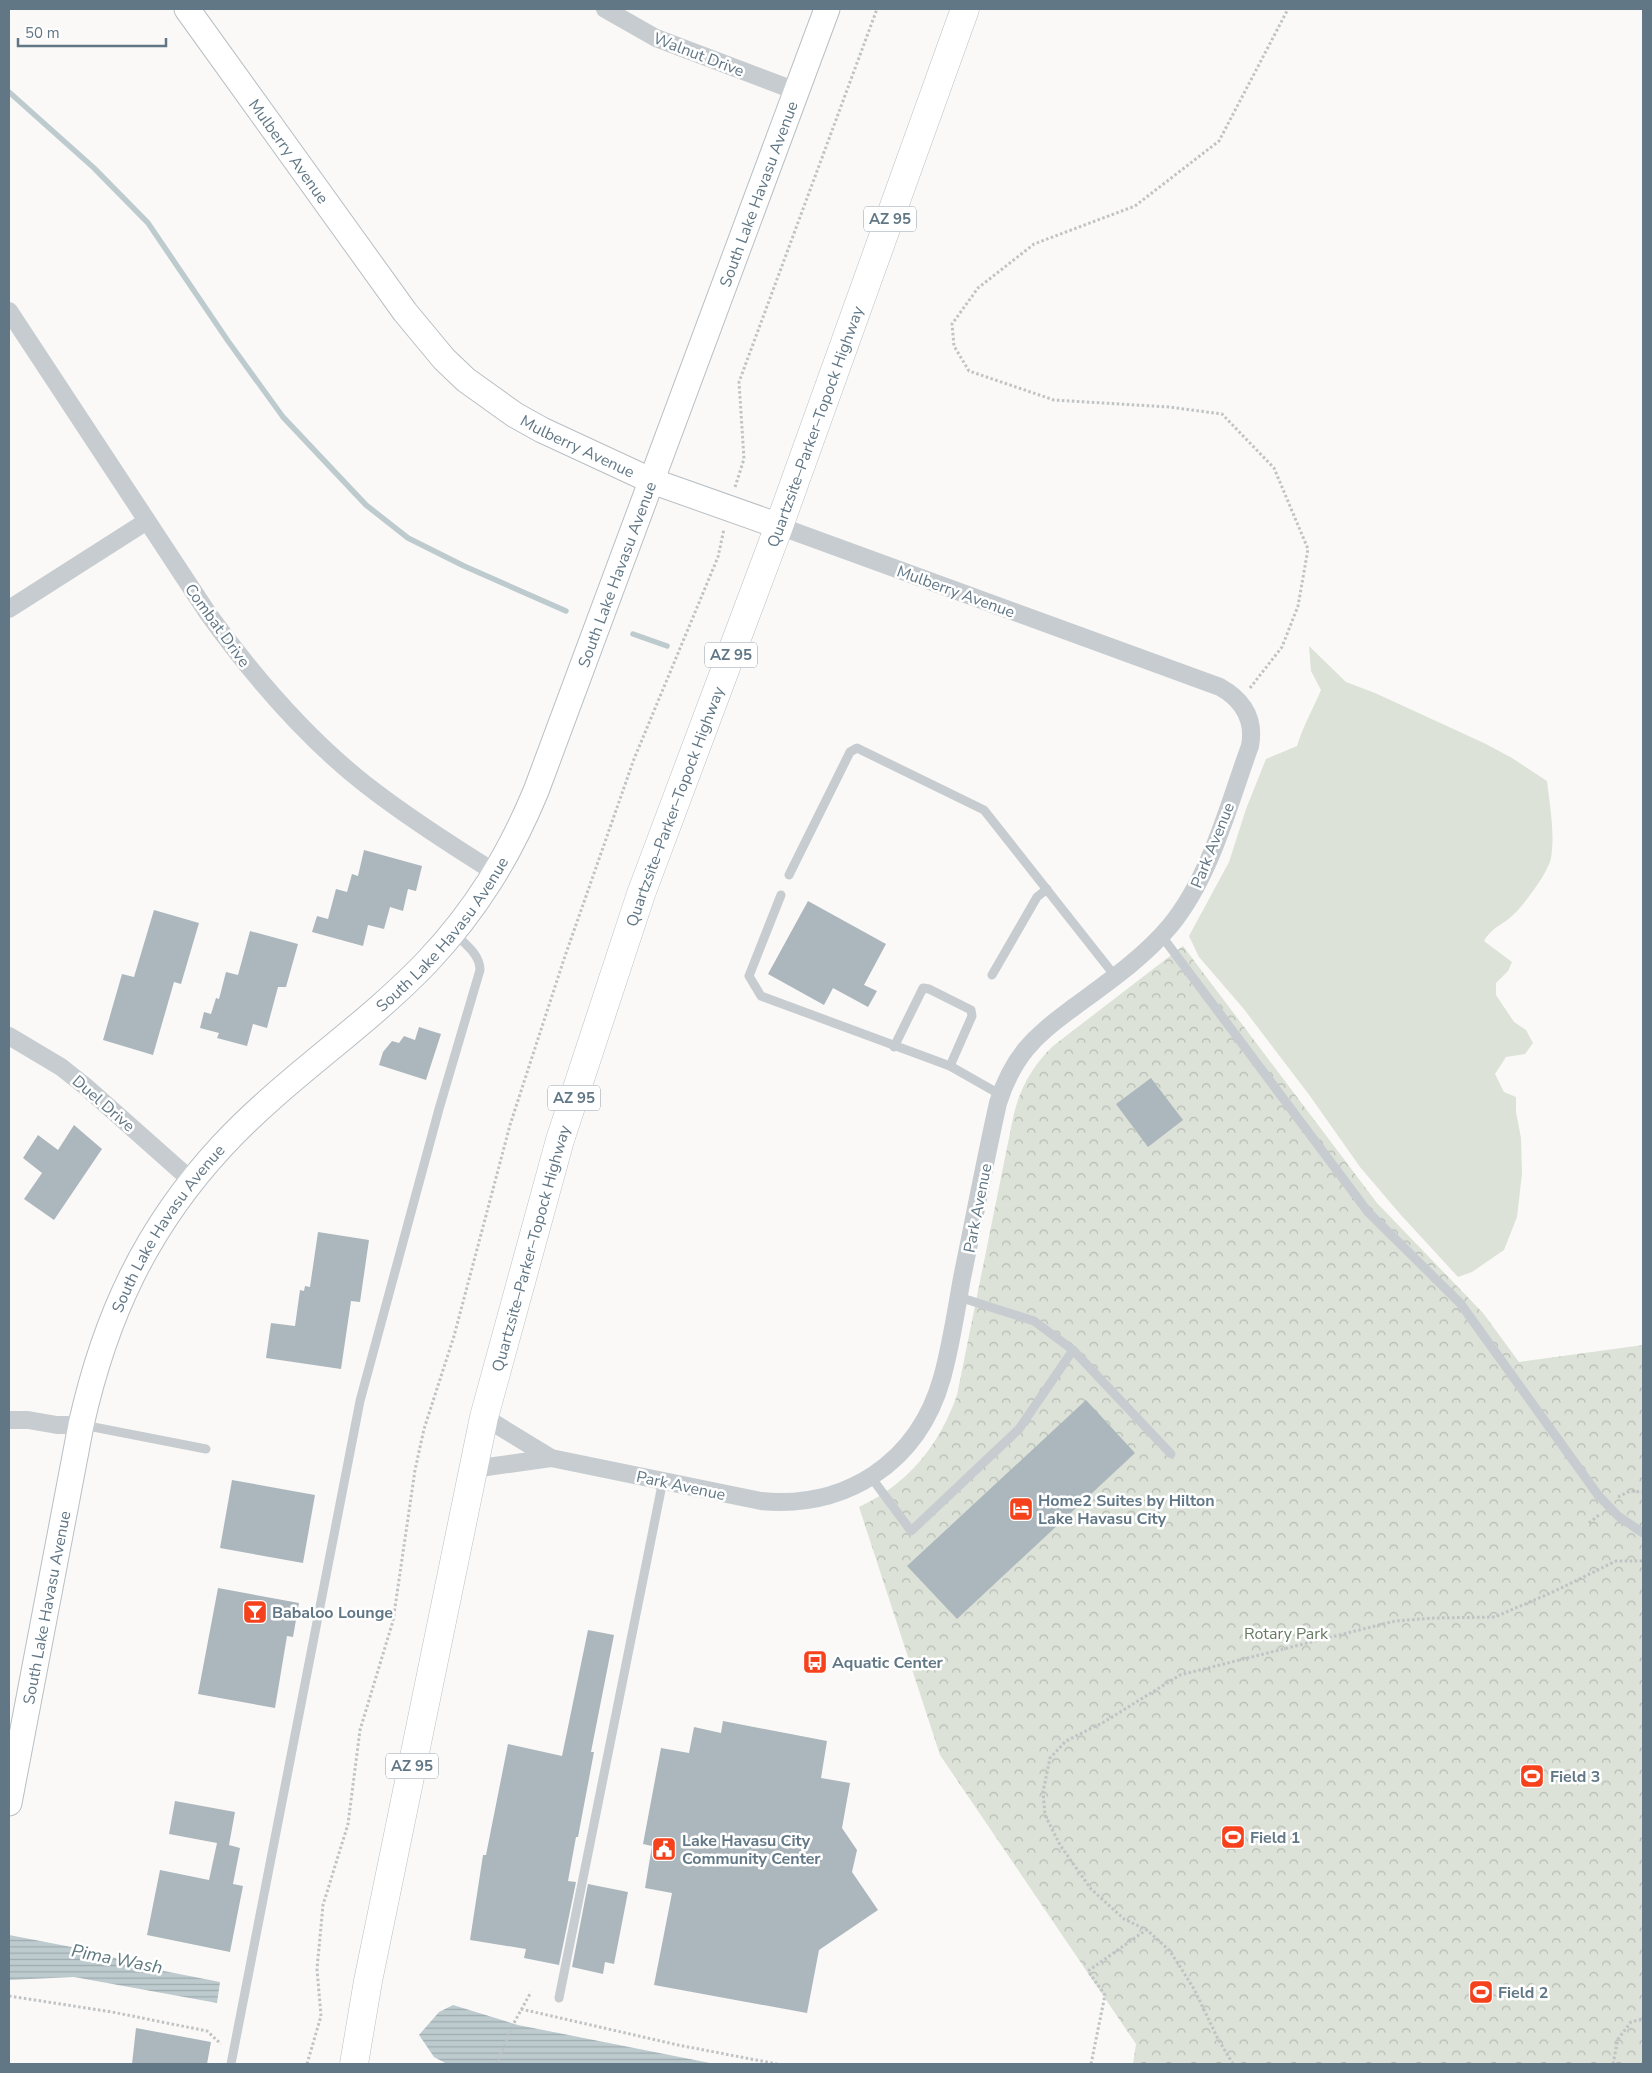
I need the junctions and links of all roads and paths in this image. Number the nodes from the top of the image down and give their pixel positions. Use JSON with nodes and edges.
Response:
{"nodes":[{"id":1,"x":187,"y":9,"type":"edge"},
{"id":2,"x":605,"y":9,"type":"edge"},
{"id":3,"x":827,"y":9,"type":"edge"},
{"id":4,"x":876,"y":9,"type":"edge"},
{"id":5,"x":965,"y":9,"type":"edge"},
{"id":6,"x":1288,"y":9,"type":"edge"},
{"id":7,"x":796,"y":91,"type":"junction"},
{"id":8,"x":9,"y":311,"type":"edge"},
{"id":9,"x":652,"y":481,"type":"junction"},
{"id":10,"x":729,"y":509,"type":"junction"},
{"id":11,"x":147,"y":521,"type":"junction"},
{"id":12,"x":779,"y":526,"type":"junction"},
{"id":13,"x":9,"y":608,"type":"edge"},
{"id":14,"x":1220,"y":687,"type":"joint"},
{"id":15,"x":1240,"y":702,"type":"junction"},
{"id":16,"x":496,"y":873,"type":"junction"},
{"id":17,"x":788,"y":875,"type":"dead end"},
{"id":18,"x":1046,"y":889,"type":"junction"},
{"id":19,"x":782,"y":895,"type":"dead end"},
{"id":20,"x":454,"y":933,"type":"junction"},
{"id":21,"x":1161,"y":935,"type":"junction"},
{"id":22,"x":992,"y":975,"type":"dead end"},
{"id":23,"x":1115,"y":976,"type":"junction"},
{"id":24,"x":9,"y":1036,"type":"edge"},
{"id":25,"x":894,"y":1047,"type":"junction"},
{"id":26,"x":950,"y":1066,"type":"junction"},
{"id":27,"x":1001,"y":1095,"type":"junction"},
{"id":28,"x":192,"y":1181,"type":"junction"},
{"id":29,"x":958,"y":1297,"type":"junction"},
{"id":30,"x":1073,"y":1350,"type":"junction"},
{"id":31,"x":484,"y":1417,"type":"junction"},
{"id":32,"x":9,"y":1420,"type":"edge"},
{"id":33,"x":81,"y":1425,"type":"junction"},
{"id":34,"x":206,"y":1449,"type":"dead end"},
{"id":35,"x":1171,"y":1454,"type":"dead end"},
{"id":36,"x":551,"y":1458,"type":"junction"},
{"id":37,"x":473,"y":1469,"type":"junction"},
{"id":38,"x":871,"y":1477,"type":"junction"},
{"id":39,"x":663,"y":1480,"type":"junction"},
{"id":40,"x":1643,"y":1533,"type":"edge"},
{"id":41,"x":1643,"y":1561,"type":"edge"},
{"id":42,"x":9,"y":1803,"type":"edge"},
{"id":43,"x":1147,"y":1930,"type":"junction"},
{"id":44,"x":531,"y":1992,"type":"dead end"},
{"id":45,"x":9,"y":1996,"type":"edge"},
{"id":46,"x":558,"y":1998,"type":"dead end"},
{"id":47,"x":522,"y":2009,"type":"junction"},
{"id":48,"x":1643,"y":2019,"type":"edge"},
{"id":49,"x":221,"y":2044,"type":"dead end"},
{"id":50,"x":231,"y":2064,"type":"edge"},
{"id":51,"x":307,"y":2064,"type":"edge"},
{"id":52,"x":354,"y":2064,"type":"edge"},
{"id":53,"x":496,"y":2064,"type":"edge"},
{"id":54,"x":778,"y":2064,"type":"edge"},
{"id":55,"x":1091,"y":2064,"type":"edge"},
{"id":56,"x":1233,"y":2064,"type":"edge"},
{"id":57,"x":1613,"y":2064,"type":"edge"}],
"edges":[{"from":1,"to":9,"type":"main road","name":"Mulberry Avenue"},
{"from":2,"to":7,"type":"street","name":"Walnut Drive"},
{"from":3,"to":7,"type":"main road","name":"South Lake Havasu Avenue"},
{"from":4,"to":10,"type":"path"},
{"from":5,"to":12,"type":"highway","name":"Quartzsite–Parker–Topock Highway","number":"AZ 95"},
{"from":6,"to":15,"type":"path"},
{"from":7,"to":9,"type":"main road","name":"South Lake Havasu Avenue"},
{"from":8,"to":11,"type":"street","name":"Combat Drive"},
{"from":9,"to":10,"type":"main road","name":"Mulberry Avenue"},
{"from":9,"to":16,"type":"main road","name":"South Lake Havasu Avenue"},
{"from":10,"to":12,"type":"main road","name":"Mulberry Avenue"},
{"from":10,"to":51,"type":"path"},
{"from":11,"to":13,"type":"street"},
{"from":11,"to":16,"type":"street","name":"Combat Drive"},
{"from":12,"to":14,"type":"street","name":"Mulberry Avenue"},
{"from":12,"to":31,"type":"highway","name":"Quartzsite–Parker–Topock Highway","number":"AZ 95"},
{"from":14,"to":15,"type":"street","name":"Park Avenue"},
{"from":15,"to":21,"type":"street","name":"Park Avenue"},
{"from":16,"to":20,"type":"main road","name":"South Lake Havasu Avenue"},
{"from":17,"to":18,"type":"lane"},
{"from":18,"to":22,"type":"lane"},
{"from":18,"to":23,"type":"lane"},
{"from":19,"to":25,"type":"lane"},
{"from":20,"to":28,"type":"main road","name":"South Lake Havasu Avenue"},
{"from":20,"to":50,"type":"lane"},
{"from":21,"to":23,"type":"street","name":"Park Avenue"},
{"from":21,"to":40,"type":"lane"},
{"from":23,"to":27,"type":"street","name":"Park Avenue"},
{"from":24,"to":28,"type":"street","name":"Duel Drive"},
{"from":25,"to":26,"type":"lane"},
{"from":25,"to":26,"type":"lane"},
{"from":26,"to":27,"type":"lane"},
{"from":27,"to":29,"type":"street","name":"Park Avenue"},
{"from":28,"to":33,"type":"main road","name":"South Lake Havasu Avenue"},
{"from":29,"to":30,"type":"lane"},
{"from":29,"to":38,"type":"street","name":"Park Avenue"},
{"from":30,"to":35,"type":"lane"},
{"from":30,"to":38,"type":"lane"},
{"from":31,"to":36,"type":"street","name":"Park Avenue"},
{"from":31,"to":37,"type":"highway","number":"AZ 95"},
{"from":32,"to":33,"type":"street"},
{"from":33,"to":34,"type":"lane"},
{"from":33,"to":42,"type":"main road","name":"South Lake Havasu Avenue"},
{"from":36,"to":37,"type":"street","name":"Park Avenue"},
{"from":36,"to":39,"type":"street","name":"Park Avenue"},
{"from":37,"to":52,"type":"highway","number":"AZ 95"},
{"from":38,"to":39,"type":"street","name":"Park Avenue"},
{"from":39,"to":46,"type":"lane"},
{"from":41,"to":43,"type":"path"},
{"from":43,"to":55,"type":"path"},
{"from":43,"to":56,"type":"path"},
{"from":44,"to":47,"type":"path"},
{"from":45,"to":49,"type":"path"},
{"from":47,"to":53,"type":"path"},
{"from":47,"to":54,"type":"path"},
{"from":48,"to":57,"type":"path"}]}
